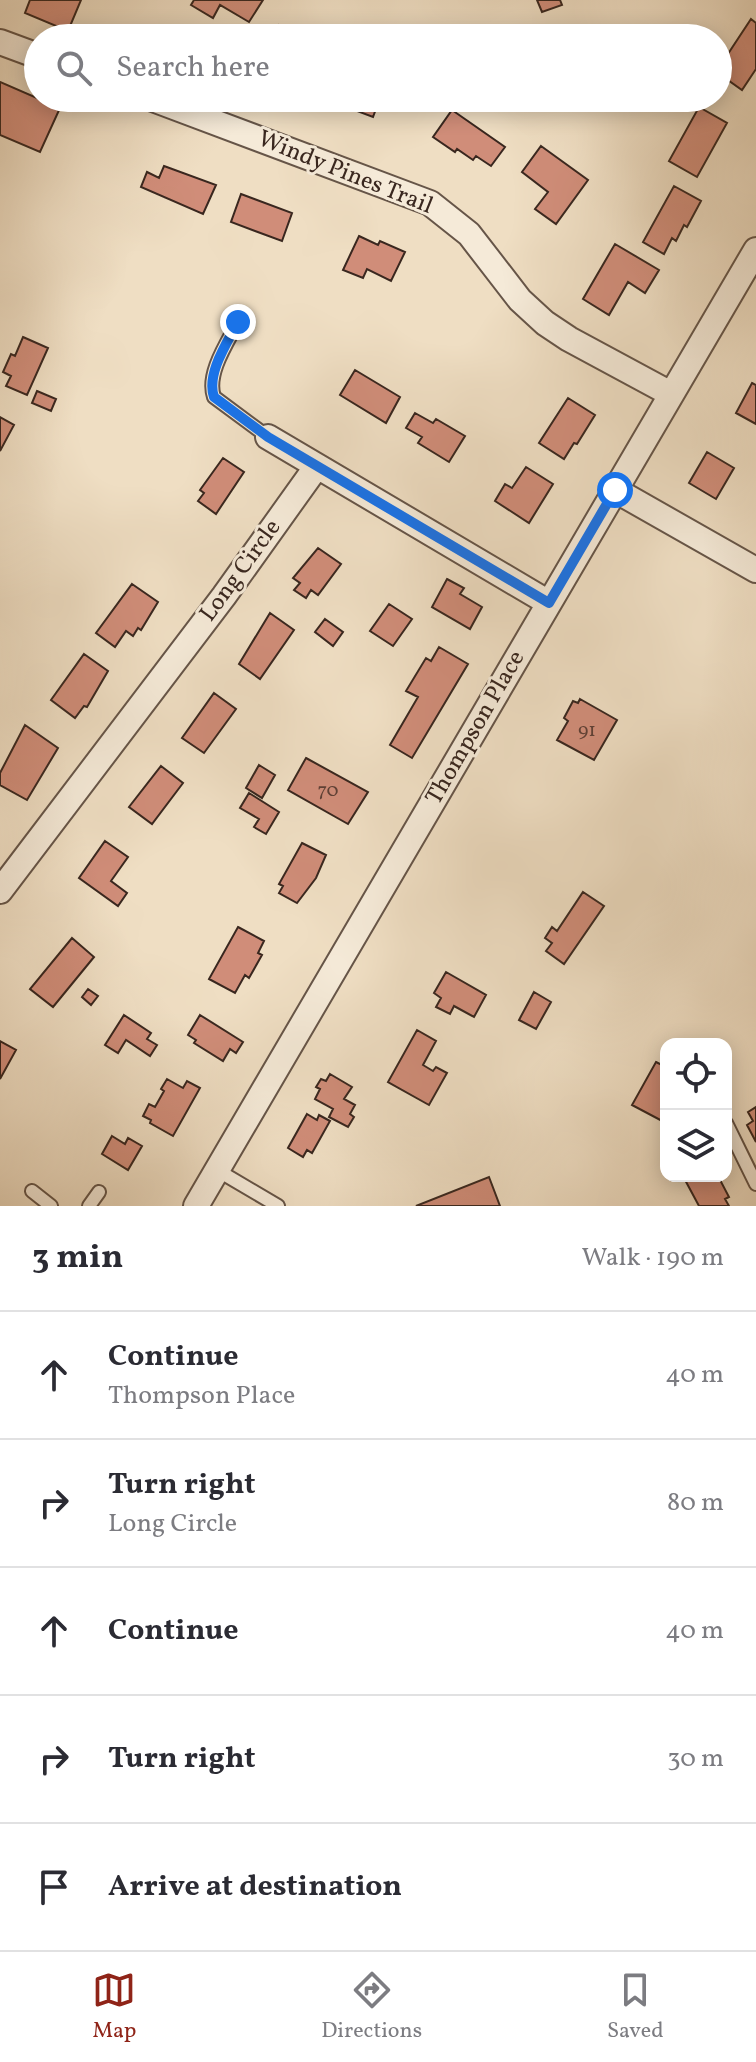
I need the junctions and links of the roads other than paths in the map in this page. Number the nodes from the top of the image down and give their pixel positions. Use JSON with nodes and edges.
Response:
{"nodes":[{"id":1,"x":0,"y":42,"type":"edge"},
{"id":2,"x":24,"y":51,"type":"edge"},
{"id":3,"x":187,"y":112,"type":"edge"},
{"id":4,"x":756,"y":250,"type":"edge"},
{"id":5,"x":238,"y":322,"type":"dead end"},
{"id":6,"x":671,"y":394,"type":"junction"},
{"id":7,"x":268,"y":437,"type":"joint"},
{"id":8,"x":317,"y":466,"type":"junction"},
{"id":9,"x":615,"y":490,"type":"junction"},
{"id":10,"x":756,"y":570,"type":"edge"},
{"id":11,"x":549,"y":603,"type":"junction"},
{"id":12,"x":0,"y":891,"type":"edge"},
{"id":13,"x":732,"y":1135,"type":"edge"},
{"id":14,"x":217,"y":1170,"type":"junction"},
{"id":15,"x":756,"y":1184,"type":"edge"},
{"id":16,"x":32,"y":1191,"type":"dead end"},
{"id":17,"x":99,"y":1192,"type":"dead end"},
{"id":18,"x":51,"y":1206,"type":"edge"},
{"id":19,"x":89,"y":1206,"type":"edge"},
{"id":20,"x":196,"y":1206,"type":"edge"},
{"id":21,"x":278,"y":1206,"type":"edge"}],
"edges":[{"from":1,"to":2,"type":"street"},
{"from":3,"to":6,"type":"street","name":"Windy Pines Trail"},
{"from":4,"to":6,"type":"street","name":"Thompson Place"},
{"from":5,"to":7,"type":"lane"},
{"from":6,"to":9,"type":"street","name":"Thompson Place"},
{"from":7,"to":8,"type":"street"},
{"from":8,"to":11,"type":"street"},
{"from":8,"to":12,"type":"street","name":"Long Circle"},
{"from":9,"to":10,"type":"street"},
{"from":9,"to":11,"type":"street","name":"Thompson Place"},
{"from":11,"to":14,"type":"street","name":"Thompson Place"},
{"from":13,"to":15,"type":"lane"},
{"from":14,"to":20,"type":"street","name":"Thompson Place"},
{"from":14,"to":21,"type":"lane"},
{"from":16,"to":18,"type":"lane"},
{"from":17,"to":19,"type":"lane"}]}
